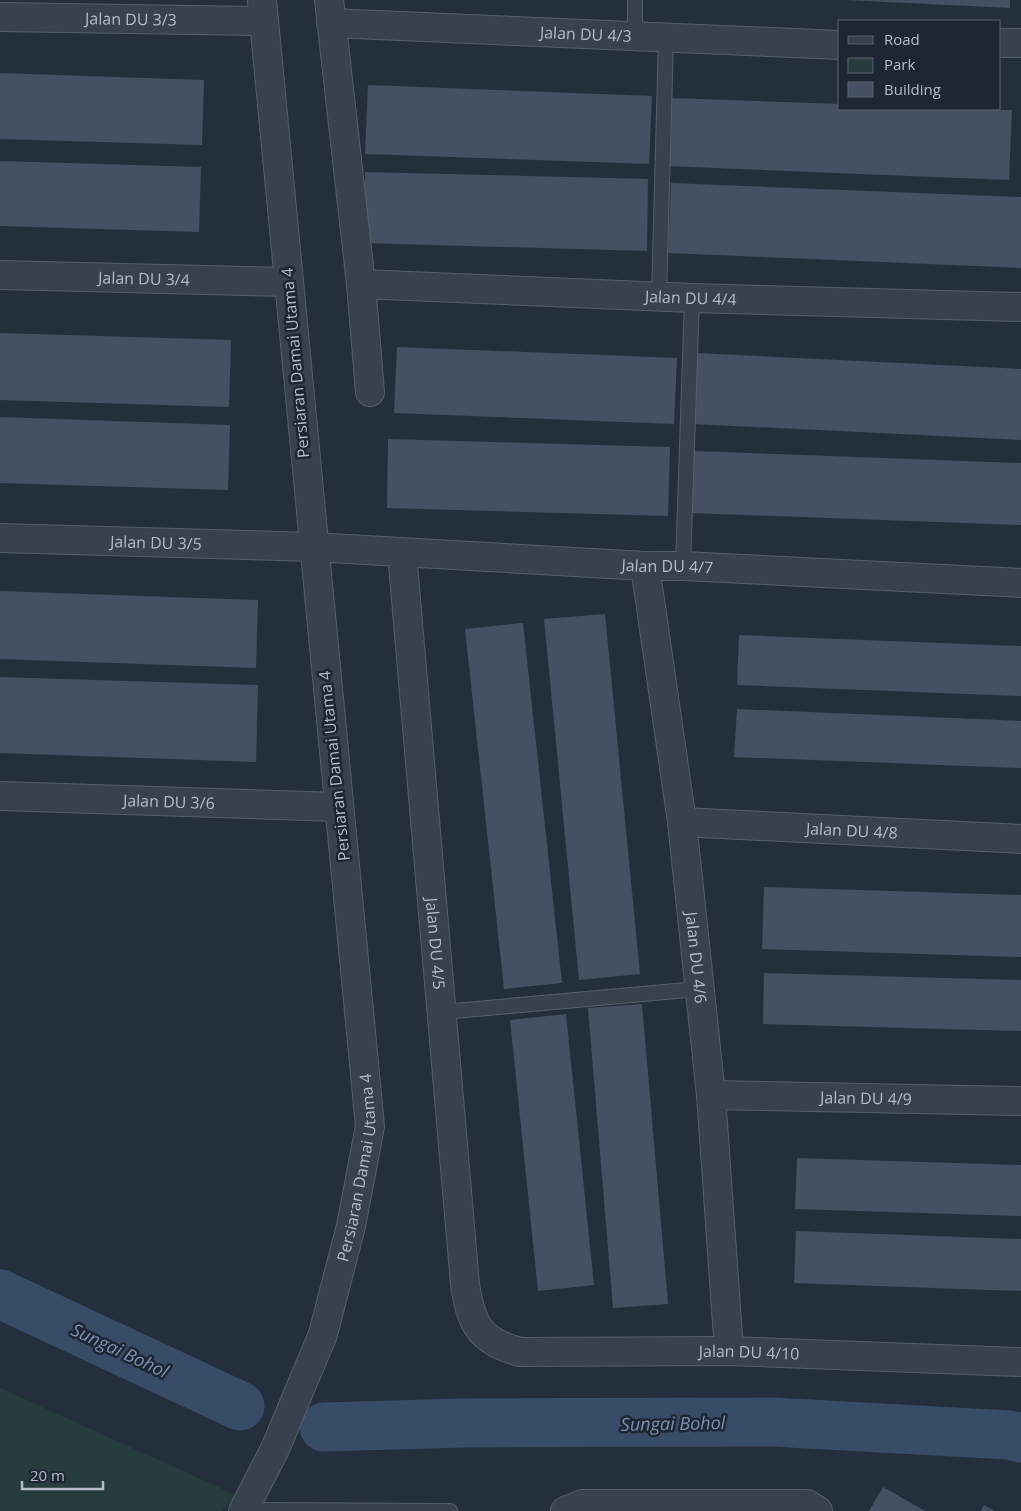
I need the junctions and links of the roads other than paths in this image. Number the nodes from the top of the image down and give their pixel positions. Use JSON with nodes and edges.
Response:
{"nodes":[{"id":1,"x":635,"y":0,"type":"edge"},
{"id":2,"x":263,"y":11,"type":"edge"},
{"id":3,"x":330,"y":12,"type":"edge"},
{"id":4,"x":0,"y":17,"type":"edge"},
{"id":5,"x":635,"y":35,"type":"junction"},
{"id":6,"x":666,"y":38,"type":"junction"},
{"id":7,"x":1001,"y":43,"type":"edge"},
{"id":8,"x":1021,"y":43,"type":"edge"},
{"id":9,"x":838,"y":45,"type":"edge"},
{"id":10,"x":0,"y":276,"type":"edge"},
{"id":11,"x":288,"y":282,"type":"junction"},
{"id":12,"x":360,"y":284,"type":"junction"},
{"id":13,"x":659,"y":296,"type":"junction"},
{"id":14,"x":692,"y":298,"type":"junction"},
{"id":15,"x":1021,"y":307,"type":"edge"},
{"id":16,"x":370,"y":392,"type":"dead end"},
{"id":17,"x":0,"y":538,"type":"edge"},
{"id":18,"x":313,"y":547,"type":"junction"},
{"id":19,"x":402,"y":553,"type":"junction"},
{"id":20,"x":645,"y":566,"type":"junction"},
{"id":21,"x":683,"y":566,"type":"junction"},
{"id":22,"x":1021,"y":583,"type":"edge"},
{"id":23,"x":0,"y":796,"type":"edge"},
{"id":24,"x":338,"y":807,"type":"junction"},
{"id":25,"x":682,"y":822,"type":"junction"},
{"id":26,"x":1021,"y":840,"type":"edge"},
{"id":27,"x":698,"y":989,"type":"junction"},
{"id":28,"x":443,"y":1012,"type":"junction"},
{"id":29,"x":711,"y":1095,"type":"junction"},
{"id":30,"x":1021,"y":1100,"type":"edge"},
{"id":31,"x":481,"y":1333,"type":"joint"},
{"id":32,"x":729,"y":1352,"type":"junction"},
{"id":33,"x":1021,"y":1362,"type":"edge"},
{"id":34,"x":243,"y":1511,"type":"edge"},
{"id":35,"x":450,"y":1511,"type":"edge"},
{"id":36,"x":565,"y":1511,"type":"edge"},
{"id":37,"x":818,"y":1511,"type":"edge"}],
"edges":[{"from":1,"to":5,"type":"lane"},
{"from":2,"to":4,"type":"street","name":"Jalan DU 3/3"},
{"from":2,"to":11,"type":"street","name":"Persiaran Damai Utama 4"},
{"from":3,"to":5,"type":"street","name":"Jalan DU 4/3"},
{"from":3,"to":12,"type":"street"},
{"from":5,"to":6,"type":"street","name":"Jalan DU 4/3"},
{"from":6,"to":9,"type":"street","name":"Jalan DU 4/3"},
{"from":6,"to":13,"type":"lane"},
{"from":7,"to":8,"type":"street"},
{"from":10,"to":11,"type":"street","name":"Jalan DU 3/4"},
{"from":11,"to":18,"type":"street","name":"Persiaran Damai Utama 4"},
{"from":12,"to":13,"type":"street","name":"Jalan DU 4/4"},
{"from":12,"to":16,"type":"street"},
{"from":13,"to":14,"type":"street","name":"Jalan DU 4/4"},
{"from":14,"to":15,"type":"street","name":"Jalan DU 4/4"},
{"from":14,"to":21,"type":"lane"},
{"from":17,"to":18,"type":"street","name":"Jalan DU 3/5"},
{"from":18,"to":19,"type":"street","name":"Jalan DU 4/7"},
{"from":18,"to":24,"type":"street","name":"Persiaran Damai Utama 4"},
{"from":19,"to":20,"type":"street","name":"Jalan DU 4/7"},
{"from":19,"to":28,"type":"street","name":"Jalan DU 4/5"},
{"from":20,"to":21,"type":"street","name":"Jalan DU 4/7"},
{"from":20,"to":25,"type":"street","name":"Jalan DU 4/6"},
{"from":21,"to":22,"type":"street","name":"Jalan DU 4/7"},
{"from":23,"to":24,"type":"street","name":"Jalan DU 3/6"},
{"from":24,"to":34,"type":"street","name":"Persiaran Damai Utama 4"},
{"from":25,"to":26,"type":"street","name":"Jalan DU 4/8"},
{"from":25,"to":27,"type":"street","name":"Jalan DU 4/6"},
{"from":27,"to":28,"type":"lane"},
{"from":27,"to":29,"type":"street","name":"Jalan DU 4/6"},
{"from":28,"to":31,"type":"street","name":"Jalan DU 4/5"},
{"from":29,"to":30,"type":"street","name":"Jalan DU 4/9"},
{"from":29,"to":32,"type":"street","name":"Jalan DU 4/6"},
{"from":31,"to":32,"type":"street","name":"Jalan DU 4/10"},
{"from":32,"to":33,"type":"street","name":"Jalan DU 4/10"},
{"from":34,"to":35,"type":"lane"},
{"from":36,"to":37,"type":"street"}]}
